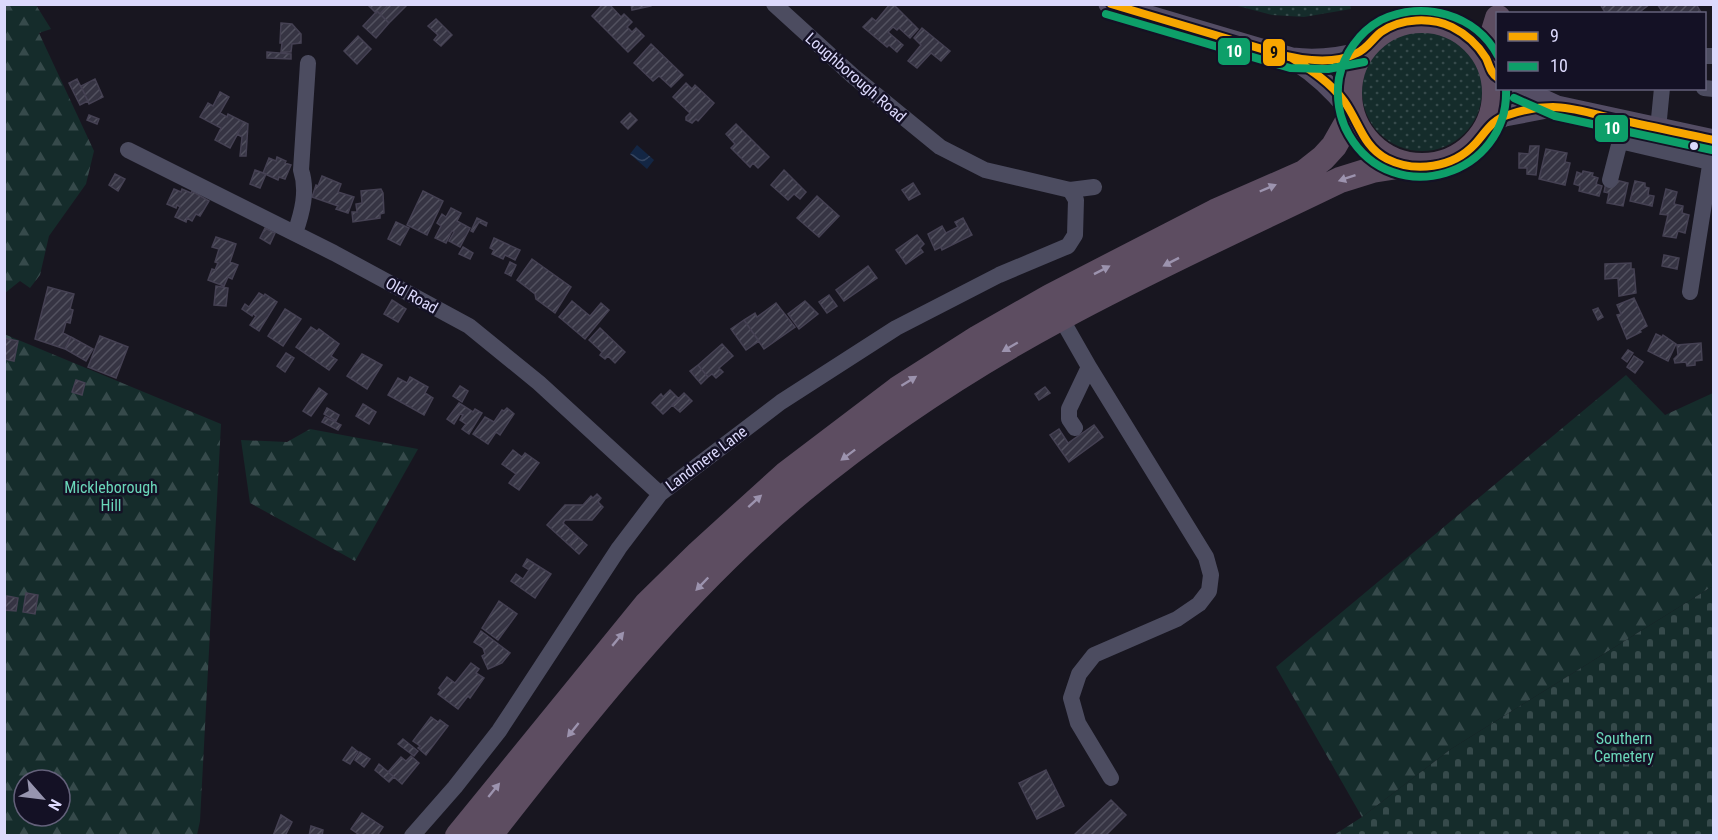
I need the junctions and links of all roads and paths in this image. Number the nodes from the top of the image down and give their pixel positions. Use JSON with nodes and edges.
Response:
{"nodes":[{"id":1,"x":774,"y":4,"type":"edge"},
{"id":2,"x":1109,"y":4,"type":"edge"},
{"id":3,"x":1439,"y":4,"type":"edge"},
{"id":4,"x":1413,"y":12,"type":"edge"},
{"id":5,"x":1496,"y":34,"type":"edge"},
{"id":6,"x":1361,"y":52,"type":"junction"},
{"id":7,"x":1292,"y":58,"type":"junction"},
{"id":8,"x":308,"y":63,"type":"dead end"},
{"id":9,"x":1492,"y":70,"type":"edge"},
{"id":10,"x":1522,"y":90,"type":"edge"},
{"id":11,"x":1662,"y":90,"type":"edge"},
{"id":12,"x":1557,"y":106,"type":"junction"},
{"id":13,"x":1350,"y":113,"type":"junction"},
{"id":14,"x":1489,"y":123,"type":"junction"},
{"id":15,"x":1658,"y":129,"type":"junction"},
{"id":16,"x":1713,"y":140,"type":"edge"},
{"id":17,"x":128,"y":150,"type":"dead end"},
{"id":18,"x":1712,"y":163,"type":"edge"},
{"id":19,"x":1404,"y":165,"type":"junction"},
{"id":20,"x":1610,"y":180,"type":"dead end"},
{"id":21,"x":1094,"y":187,"type":"dead end"},
{"id":22,"x":1070,"y":190,"type":"junction"},
{"id":23,"x":295,"y":233,"type":"junction"},
{"id":24,"x":1690,"y":292,"type":"dead end"},
{"id":25,"x":1061,"y":318,"type":"junction"},
{"id":26,"x":1089,"y":367,"type":"junction"},
{"id":27,"x":1075,"y":428,"type":"dead end"},
{"id":28,"x":660,"y":494,"type":"junction"},
{"id":29,"x":1111,"y":778,"type":"dead end"},
{"id":30,"x":412,"y":836,"type":"edge"},
{"id":31,"x":458,"y":836,"type":"edge"},
{"id":32,"x":489,"y":836,"type":"edge"}],
"edges":[{"from":1,"to":22,"type":"street","name":"Loughborough Road"},
{"from":2,"to":7,"type":"main road"},
{"from":3,"to":4,"type":"highway"},
{"from":4,"to":6,"type":"highway"},
{"from":4,"to":9,"type":"highway"},
{"from":5,"to":9,"type":"highway"},
{"from":6,"to":7,"type":"main road"},
{"from":6,"to":13,"type":"highway"},
{"from":7,"to":13,"type":"main road"},
{"from":8,"to":23,"type":"street"},
{"from":9,"to":14,"type":"highway"},
{"from":10,"to":12,"type":"main road"},
{"from":11,"to":15,"type":"street"},
{"from":12,"to":14,"type":"main road"},
{"from":12,"to":15,"type":"main road"},
{"from":13,"to":19,"type":"highway"},
{"from":31,"to":13,"type":"highway","one_way":true},
{"from":14,"to":19,"type":"highway"},
{"from":15,"to":16,"type":"main road"},
{"from":16,"to":18,"type":"street"},
{"from":17,"to":23,"type":"street","name":"Old Road"},
{"from":18,"to":20,"type":"street"},
{"from":18,"to":24,"type":"street"},
{"from":19,"to":25,"type":"highway","one_way":true},
{"from":21,"to":22,"type":"street"},
{"from":22,"to":28,"type":"street","name":"Landmere Lane"},
{"from":23,"to":28,"type":"street","name":"Old Road"},
{"from":25,"to":26,"type":"street"},
{"from":25,"to":32,"type":"highway","one_way":true},
{"from":26,"to":27,"type":"street"},
{"from":26,"to":29,"type":"street"},
{"from":28,"to":30,"type":"street","name":"Landmere Lane"}]}
